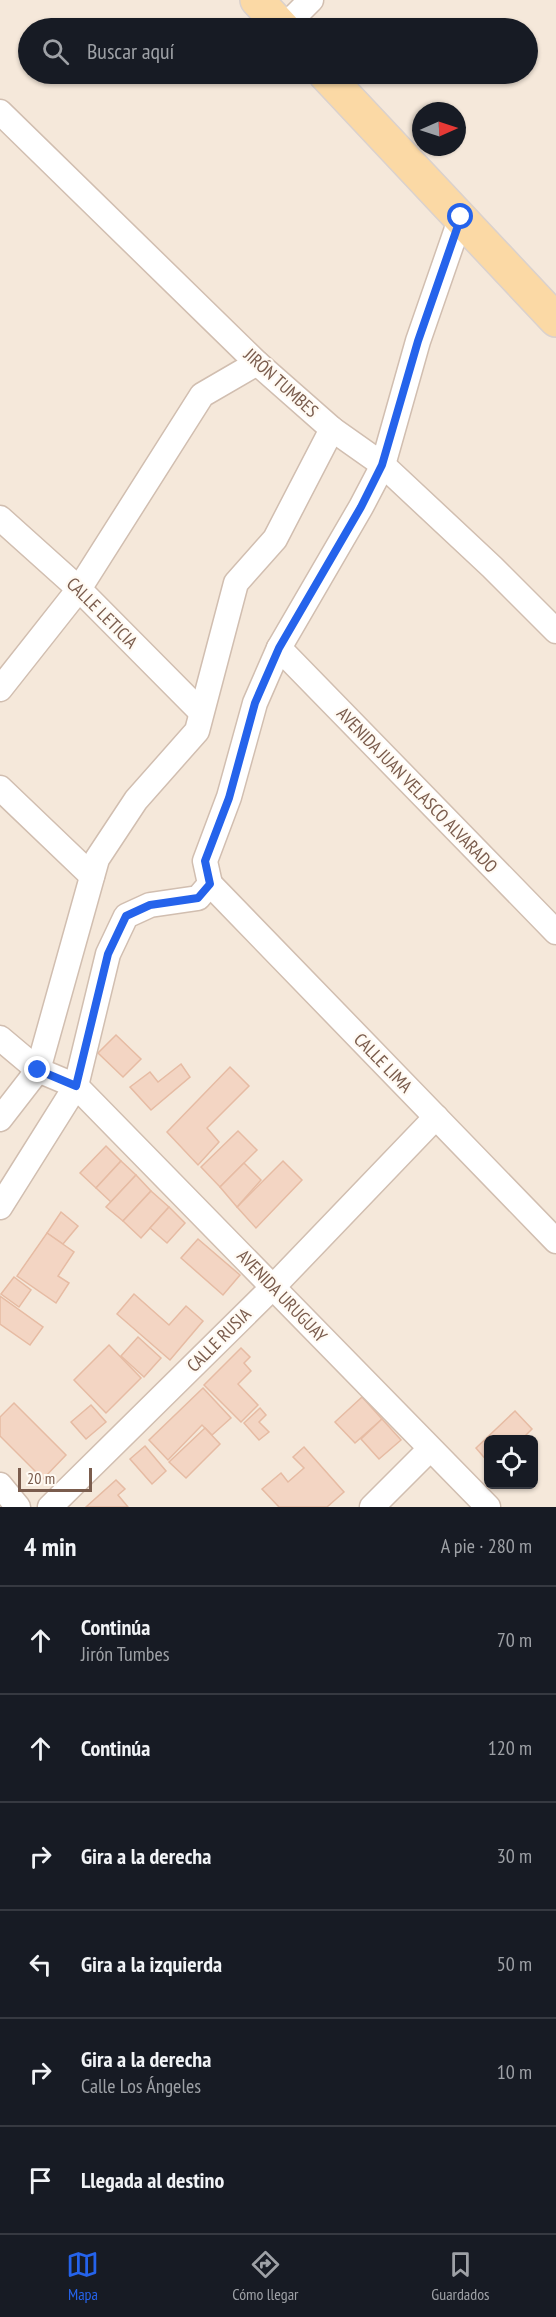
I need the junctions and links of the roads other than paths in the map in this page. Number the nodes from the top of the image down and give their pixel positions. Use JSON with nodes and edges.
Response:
{"nodes":[{"id":1,"x":257,"y":0,"type":"edge"},
{"id":2,"x":311,"y":0,"type":"edge"},
{"id":3,"x":274,"y":18,"type":"edge"},
{"id":4,"x":293,"y":18,"type":"edge"},
{"id":5,"x":335,"y":84,"type":"edge"},
{"id":6,"x":0,"y":112,"type":"edge"},
{"id":7,"x":461,"y":217,"type":"junction"},
{"id":8,"x":556,"y":320,"type":"edge"},
{"id":9,"x":257,"y":363,"type":"junction"},
{"id":10,"x":332,"y":429,"type":"junction"},
{"id":11,"x":382,"y":465,"type":"junction"},
{"id":12,"x":0,"y":518,"type":"edge"},
{"id":13,"x":79,"y":589,"type":"junction"},
{"id":14,"x":556,"y":631,"type":"edge"},
{"id":15,"x":279,"y":648,"type":"junction"},
{"id":16,"x":0,"y":689,"type":"edge"},
{"id":17,"x":201,"y":712,"type":"junction"},
{"id":18,"x":0,"y":788,"type":"edge"},
{"id":19,"x":92,"y":876,"type":"junction"},
{"id":20,"x":210,"y":884,"type":"junction"},
{"id":21,"x":556,"y":932,"type":"edge"},
{"id":22,"x":0,"y":1038,"type":"edge"},
{"id":23,"x":38,"y":1070,"type":"junction"},
{"id":24,"x":76,"y":1086,"type":"junction"},
{"id":25,"x":436,"y":1117,"type":"junction"},
{"id":26,"x":0,"y":1119,"type":"edge"},
{"id":27,"x":0,"y":1207,"type":"edge"},
{"id":28,"x":556,"y":1241,"type":"edge"},
{"id":29,"x":273,"y":1287,"type":"junction"},
{"id":30,"x":430,"y":1449,"type":"junction"},
{"id":31,"x":0,"y":1485,"type":"edge"},
{"id":32,"x":18,"y":1507,"type":"edge"},
{"id":33,"x":50,"y":1507,"type":"edge"},
{"id":34,"x":372,"y":1507,"type":"edge"},
{"id":35,"x":488,"y":1507,"type":"edge"}],
"edges":[{"from":1,"to":3,"type":"main road"},
{"from":2,"to":4,"type":"street"},
{"from":5,"to":7,"type":"main road"},
{"from":6,"to":9,"type":"street","name":"JIRÓN TUMBES"},
{"from":7,"to":8,"type":"main road"},
{"from":7,"to":11,"type":"street"},
{"from":9,"to":10,"type":"street","name":"JIRÓN TUMBES"},
{"from":9,"to":13,"type":"street"},
{"from":10,"to":11,"type":"street","name":"JIRÓN TUMBES"},
{"from":10,"to":17,"type":"street"},
{"from":11,"to":14,"type":"street","name":"JIRÓN TUMBES"},
{"from":11,"to":15,"type":"street"},
{"from":12,"to":13,"type":"street","name":"CALLE LETICIA"},
{"from":13,"to":16,"type":"street"},
{"from":13,"to":17,"type":"street","name":"CALLE LETICIA"},
{"from":15,"to":20,"type":"street"},
{"from":15,"to":21,"type":"street","name":"AVENIDA JUAN VELASCO ALVARADO"},
{"from":17,"to":19,"type":"street"},
{"from":18,"to":19,"type":"street"},
{"from":19,"to":23,"type":"street"},
{"from":20,"to":24,"type":"street"},
{"from":20,"to":25,"type":"street","name":"CALLE LIMA"},
{"from":22,"to":23,"type":"street"},
{"from":23,"to":24,"type":"street"},
{"from":23,"to":26,"type":"street"},
{"from":24,"to":27,"type":"street"},
{"from":24,"to":29,"type":"street","name":"AVENIDA URUGUAY"},
{"from":25,"to":28,"type":"street","name":"CALLE LIMA"},
{"from":25,"to":29,"type":"street","name":"CALLE RUSIA"},
{"from":29,"to":30,"type":"street","name":"AVENIDA URUGUAY"},
{"from":29,"to":33,"type":"street","name":"CALLE RUSIA"},
{"from":30,"to":34,"type":"street"},
{"from":30,"to":35,"type":"street","name":"AVENIDA URUGUAY"},
{"from":31,"to":32,"type":"street"}]}
